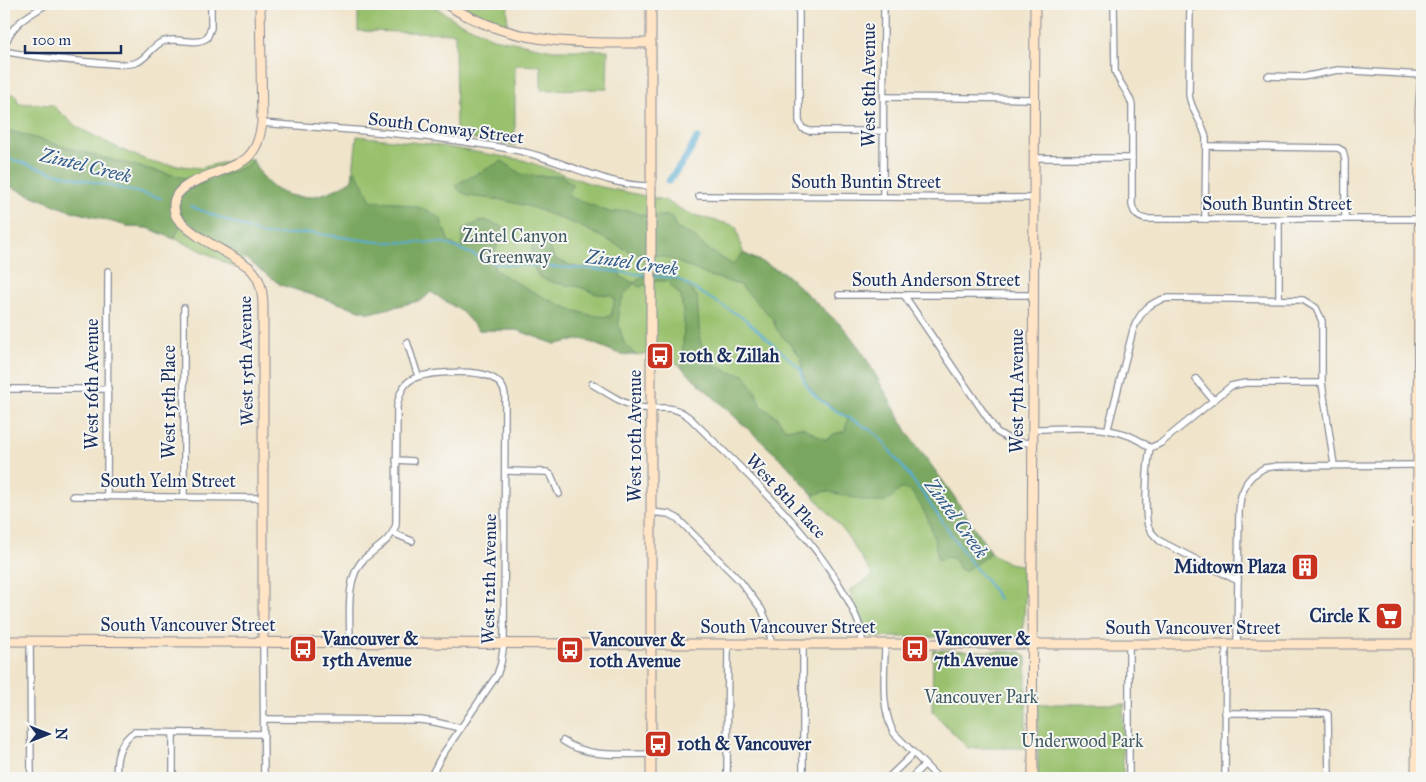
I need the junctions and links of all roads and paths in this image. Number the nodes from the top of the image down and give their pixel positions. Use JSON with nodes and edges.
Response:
{"nodes":[{"id":1,"x":47,"y":4,"type":"edge"},
{"id":2,"x":211,"y":4,"type":"edge"},
{"id":3,"x":260,"y":4,"type":"edge"},
{"id":4,"x":446,"y":4,"type":"edge"},
{"id":5,"x":652,"y":4,"type":"edge"},
{"id":6,"x":799,"y":4,"type":"edge"},
{"id":7,"x":884,"y":4,"type":"edge"},
{"id":8,"x":1035,"y":4,"type":"edge"},
{"id":9,"x":1114,"y":4,"type":"edge"},
{"id":10,"x":1190,"y":4,"type":"edge"},
{"id":11,"x":1281,"y":4,"type":"edge"},
{"id":12,"x":1357,"y":4,"type":"edge"},
{"id":13,"x":651,"y":43,"type":"junction"},
{"id":14,"x":4,"y":49,"type":"edge"},
{"id":15,"x":1422,"y":75,"type":"edge"},
{"id":16,"x":1268,"y":76,"type":"dead end"},
{"id":17,"x":1422,"y":81,"type":"edge"},
{"id":18,"x":884,"y":97,"type":"junction"},
{"id":19,"x":1034,"y":98,"type":"junction"},
{"id":20,"x":262,"y":123,"type":"junction"},
{"id":21,"x":884,"y":131,"type":"junction"},
{"id":22,"x":1206,"y":146,"type":"junction"},
{"id":23,"x":1034,"y":158,"type":"junction"},
{"id":24,"x":1132,"y":158,"type":"junction"},
{"id":25,"x":650,"y":186,"type":"junction"},
{"id":26,"x":699,"y":196,"type":"dead end"},
{"id":27,"x":884,"y":197,"type":"junction"},
{"id":28,"x":1034,"y":198,"type":"junction"},
{"id":29,"x":1206,"y":219,"type":"junction"},
{"id":30,"x":1279,"y":219,"type":"junction"},
{"id":31,"x":1344,"y":219,"type":"junction"},
{"id":32,"x":1419,"y":219,"type":"junction"},
{"id":33,"x":108,"y":271,"type":"dead end"},
{"id":34,"x":839,"y":295,"type":"dead end"},
{"id":35,"x":904,"y":295,"type":"junction"},
{"id":36,"x":1034,"y":295,"type":"junction"},
{"id":37,"x":1279,"y":298,"type":"junction"},
{"id":38,"x":184,"y":308,"type":"dead end"},
{"id":39,"x":407,"y":342,"type":"dead end"},
{"id":40,"x":1420,"y":364,"type":"edge"},
{"id":41,"x":418,"y":376,"type":"junction"},
{"id":42,"x":1196,"y":379,"type":"dead end"},
{"id":43,"x":1322,"y":383,"type":"junction"},
{"id":44,"x":592,"y":384,"type":"dead end"},
{"id":45,"x":4,"y":388,"type":"edge"},
{"id":46,"x":108,"y":389,"type":"junction"},
{"id":47,"x":1213,"y":400,"type":"junction"},
{"id":48,"x":651,"y":407,"type":"junction"},
{"id":49,"x":1108,"y":428,"type":"junction"},
{"id":50,"x":1033,"y":429,"type":"junction"},
{"id":51,"x":1033,"y":443,"type":"junction"},
{"id":52,"x":1150,"y":448,"type":"junction"},
{"id":53,"x":396,"y":460,"type":"junction"},
{"id":54,"x":414,"y":460,"type":"dead end"},
{"id":55,"x":1334,"y":465,"type":"junction"},
{"id":56,"x":1418,"y":465,"type":"junction"},
{"id":57,"x":505,"y":471,"type":"junction"},
{"id":58,"x":1420,"y":480,"type":"edge"},
{"id":59,"x":559,"y":494,"type":"dead end"},
{"id":60,"x":73,"y":496,"type":"dead end"},
{"id":61,"x":107,"y":496,"type":"junction"},
{"id":62,"x":184,"y":497,"type":"junction"},
{"id":63,"x":263,"y":498,"type":"junction"},
{"id":64,"x":651,"y":512,"type":"junction"},
{"id":65,"x":394,"y":533,"type":"junction"},
{"id":66,"x":412,"y":541,"type":"dead end"},
{"id":67,"x":1238,"y":580,"type":"junction"},
{"id":68,"x":4,"y":641,"type":"edge"},
{"id":69,"x":30,"y":641,"type":"junction"},
{"id":70,"x":263,"y":642,"type":"junction"},
{"id":71,"x":350,"y":642,"type":"junction"},
{"id":72,"x":504,"y":643,"type":"junction"},
{"id":73,"x":728,"y":643,"type":"junction"},
{"id":74,"x":771,"y":643,"type":"junction"},
{"id":75,"x":803,"y":643,"type":"junction"},
{"id":76,"x":862,"y":643,"type":"junction"},
{"id":77,"x":885,"y":643,"type":"junction"},
{"id":78,"x":651,"y":644,"type":"junction"},
{"id":79,"x":1033,"y":644,"type":"junction"},
{"id":80,"x":1129,"y":644,"type":"junction"},
{"id":81,"x":1226,"y":644,"type":"junction"},
{"id":82,"x":1237,"y":644,"type":"junction"},
{"id":83,"x":1419,"y":644,"type":"edge"},
{"id":84,"x":1225,"y":714,"type":"junction"},
{"id":85,"x":264,"y":719,"type":"junction"},
{"id":86,"x":460,"y":728,"type":"junction"},
{"id":87,"x":173,"y":733,"type":"junction"},
{"id":88,"x":264,"y":734,"type":"junction"},
{"id":89,"x":562,"y":741,"type":"dead end"},
{"id":90,"x":914,"y":753,"type":"junction"},
{"id":91,"x":650,"y":754,"type":"junction"},
{"id":92,"x":924,"y":765,"type":"junction"},
{"id":93,"x":30,"y":778,"type":"edge"},
{"id":94,"x":117,"y":778,"type":"edge"},
{"id":95,"x":173,"y":778,"type":"edge"},
{"id":96,"x":264,"y":778,"type":"edge"},
{"id":97,"x":430,"y":778,"type":"edge"},
{"id":98,"x":650,"y":778,"type":"edge"},
{"id":99,"x":727,"y":778,"type":"edge"},
{"id":100,"x":803,"y":778,"type":"edge"},
{"id":101,"x":888,"y":778,"type":"edge"},
{"id":102,"x":911,"y":778,"type":"edge"},
{"id":103,"x":938,"y":778,"type":"edge"},
{"id":104,"x":1033,"y":778,"type":"edge"},
{"id":105,"x":1129,"y":778,"type":"edge"},
{"id":106,"x":1225,"y":778,"type":"edge"},
{"id":107,"x":1329,"y":778,"type":"edge"},
{"id":108,"x":1416,"y":778,"type":"edge"}],
"edges":[{"from":1,"to":14,"type":"street"},
{"from":2,"to":14,"type":"street"},
{"from":3,"to":20,"type":"street","name":"West 15th Avenue"},
{"from":4,"to":13,"type":"street"},
{"from":5,"to":13,"type":"street","name":"West 10th Avenue"},
{"from":6,"to":21,"type":"street"},
{"from":7,"to":18,"type":"street","name":"West 8th Avenue"},
{"from":8,"to":19,"type":"street","name":"West 7th Avenue"},
{"from":9,"to":24,"type":"street"},
{"from":10,"to":22,"type":"street"},
{"from":11,"to":12,"type":"street"},
{"from":13,"to":25,"type":"street","name":"West 10th Avenue"},
{"from":15,"to":16,"type":"street"},
{"from":17,"to":32,"type":"street"},
{"from":18,"to":19,"type":"street"},
{"from":18,"to":21,"type":"street","name":"West 8th Avenue"},
{"from":19,"to":23,"type":"street","name":"West 7th Avenue"},
{"from":20,"to":25,"type":"street","name":"South Conway Street"},
{"from":20,"to":63,"type":"street","name":"West 15th Avenue"},
{"from":21,"to":27,"type":"street","name":"West 8th Avenue"},
{"from":22,"to":29,"type":"street"},
{"from":22,"to":31,"type":"street"},
{"from":23,"to":24,"type":"street"},
{"from":23,"to":28,"type":"street","name":"West 7th Avenue"},
{"from":24,"to":29,"type":"street","name":"South Buntin Street"},
{"from":25,"to":48,"type":"street","name":"West 10th Avenue"},
{"from":26,"to":27,"type":"street","name":"South Buntin Street"},
{"from":27,"to":28,"type":"street","name":"South Buntin Street"},
{"from":28,"to":36,"type":"street","name":"West 7th Avenue"},
{"from":29,"to":30,"type":"street","name":"South Buntin Street"},
{"from":30,"to":31,"type":"street","name":"South Buntin Street"},
{"from":30,"to":37,"type":"street"},
{"from":31,"to":32,"type":"street","name":"South Buntin Street"},
{"from":32,"to":40,"type":"street"},
{"from":33,"to":46,"type":"street","name":"West 16th Avenue"},
{"from":34,"to":35,"type":"street","name":"South Anderson Street"},
{"from":35,"to":36,"type":"street","name":"South Anderson Street"},
{"from":35,"to":51,"type":"street"},
{"from":36,"to":50,"type":"street","name":"West 7th Avenue"},
{"from":37,"to":43,"type":"street"},
{"from":37,"to":49,"type":"street"},
{"from":38,"to":62,"type":"street","name":"West 15th Place"},
{"from":39,"to":41,"type":"street"},
{"from":40,"to":56,"type":"street"},
{"from":41,"to":53,"type":"street"},
{"from":41,"to":57,"type":"street","name":"West 12th Avenue"},
{"from":42,"to":47,"type":"street"},
{"from":43,"to":47,"type":"street"},
{"from":43,"to":55,"type":"street"},
{"from":44,"to":48,"type":"street","name":"West 8th Place"},
{"from":45,"to":46,"type":"street"},
{"from":46,"to":61,"type":"street","name":"West 16th Avenue"},
{"from":47,"to":52,"type":"street"},
{"from":48,"to":64,"type":"street","name":"West 10th Avenue"},
{"from":48,"to":76,"type":"street","name":"West 8th Place"},
{"from":49,"to":50,"type":"street"},
{"from":49,"to":52,"type":"street"},
{"from":50,"to":51,"type":"street","name":"West 7th Avenue"},
{"from":51,"to":79,"type":"street","name":"West 7th Avenue"},
{"from":52,"to":67,"type":"street"},
{"from":53,"to":54,"type":"street"},
{"from":53,"to":65,"type":"street"},
{"from":55,"to":56,"type":"street"},
{"from":55,"to":67,"type":"street"},
{"from":56,"to":58,"type":"street"},
{"from":57,"to":59,"type":"street"},
{"from":57,"to":72,"type":"street","name":"West 12th Avenue"},
{"from":58,"to":83,"type":"street"},
{"from":60,"to":61,"type":"street","name":"South Yelm Street"},
{"from":61,"to":62,"type":"street","name":"South Yelm Street"},
{"from":62,"to":63,"type":"street","name":"South Yelm Street"},
{"from":63,"to":70,"type":"street","name":"West 15th Avenue"},
{"from":64,"to":74,"type":"street"},
{"from":64,"to":78,"type":"street","name":"West 10th Avenue"},
{"from":65,"to":66,"type":"street"},
{"from":65,"to":71,"type":"street"},
{"from":67,"to":82,"type":"street"},
{"from":68,"to":69,"type":"street","name":"South Vancouver Street"},
{"from":69,"to":70,"type":"street","name":"South Vancouver Street"},
{"from":69,"to":93,"type":"street"},
{"from":70,"to":71,"type":"street","name":"South Vancouver Street"},
{"from":70,"to":85,"type":"street","name":"West 15th Avenue"},
{"from":71,"to":72,"type":"street","name":"South Vancouver Street"},
{"from":72,"to":78,"type":"street","name":"South Vancouver Street"},
{"from":72,"to":86,"type":"street","name":"West 12th Avenue"},
{"from":73,"to":74,"type":"street","name":"South Vancouver Street"},
{"from":73,"to":78,"type":"street","name":"South Vancouver Street"},
{"from":73,"to":99,"type":"street"},
{"from":74,"to":75,"type":"street","name":"South Vancouver Street"},
{"from":75,"to":76,"type":"street","name":"South Vancouver Street"},
{"from":75,"to":100,"type":"street"},
{"from":76,"to":77,"type":"street","name":"South Vancouver Street"},
{"from":77,"to":79,"type":"street","name":"South Vancouver Street"},
{"from":77,"to":90,"type":"street"},
{"from":78,"to":91,"type":"street","name":"West 10th Avenue"},
{"from":79,"to":80,"type":"street","name":"South Vancouver Street"},
{"from":79,"to":104,"type":"street","name":"West 7th Avenue"},
{"from":80,"to":81,"type":"street","name":"South Vancouver Street"},
{"from":80,"to":105,"type":"street"},
{"from":81,"to":82,"type":"street","name":"South Vancouver Street"},
{"from":81,"to":84,"type":"street"},
{"from":82,"to":83,"type":"street","name":"South Vancouver Street"},
{"from":83,"to":108,"type":"street"},
{"from":84,"to":106,"type":"street"},
{"from":84,"to":107,"type":"street"},
{"from":85,"to":86,"type":"street"},
{"from":85,"to":88,"type":"street","name":"West 15th Avenue"},
{"from":86,"to":97,"type":"street","name":"West 12th Avenue"},
{"from":87,"to":88,"type":"street"},
{"from":87,"to":94,"type":"street"},
{"from":87,"to":95,"type":"street"},
{"from":88,"to":96,"type":"street","name":"West 15th Avenue"},
{"from":89,"to":91,"type":"street"},
{"from":90,"to":92,"type":"street"},
{"from":90,"to":101,"type":"street"},
{"from":91,"to":98,"type":"street","name":"West 10th Avenue"},
{"from":92,"to":102,"type":"street"},
{"from":92,"to":103,"type":"street"}]}
